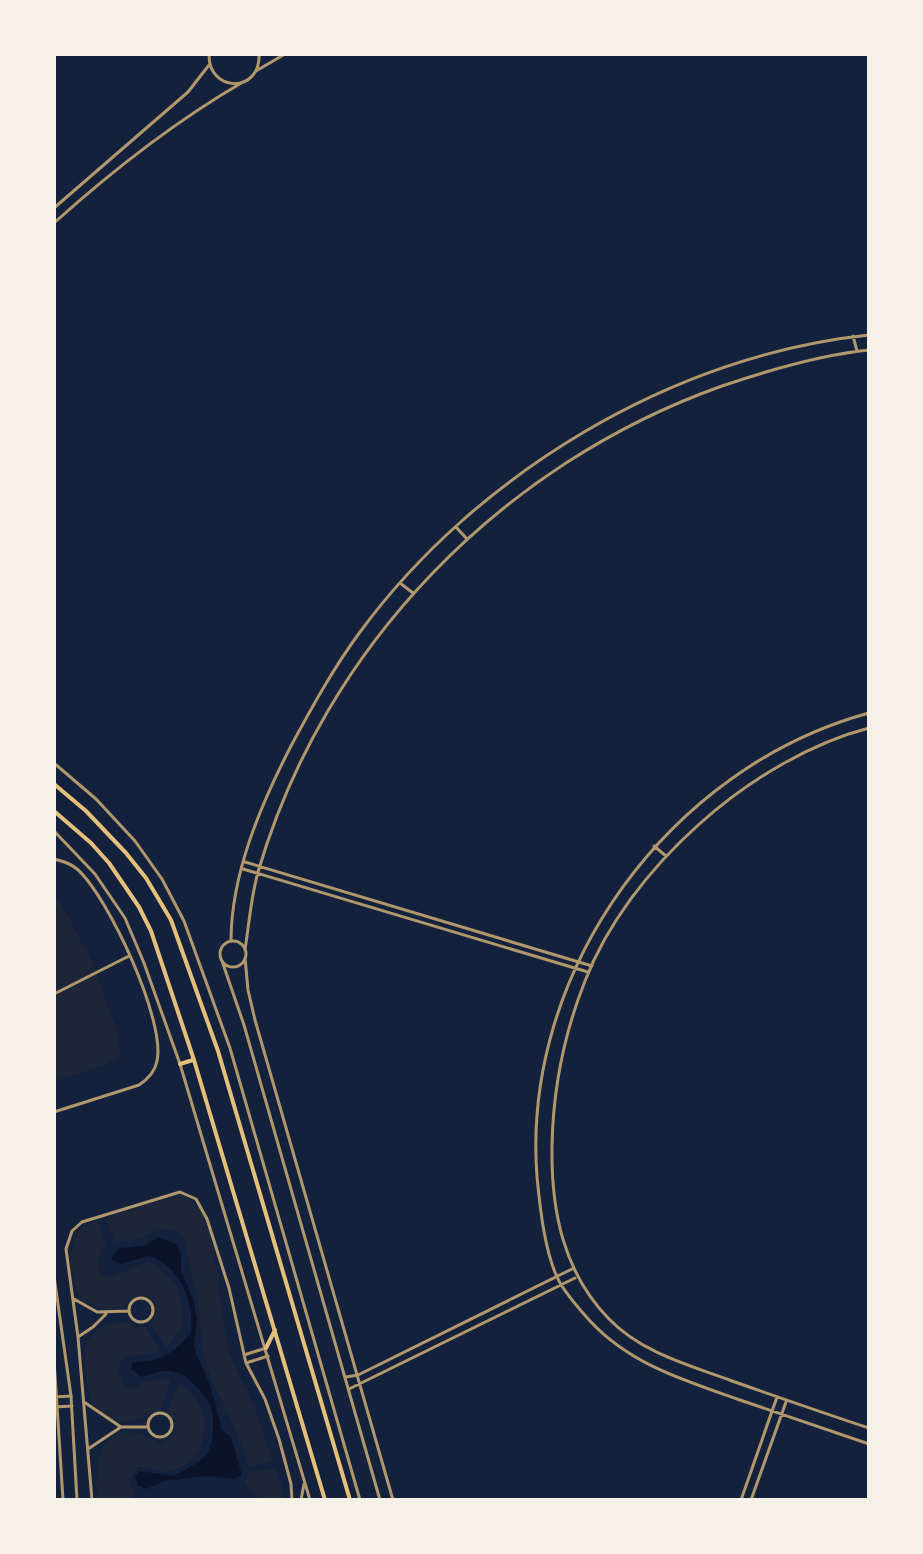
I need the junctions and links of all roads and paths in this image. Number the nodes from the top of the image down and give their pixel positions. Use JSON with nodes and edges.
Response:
{"nodes":[{"id":1,"x":209,"y":54,"type":"edge"},
{"id":2,"x":259,"y":54,"type":"edge"},
{"id":3,"x":274,"y":54,"type":"edge"},
{"id":4,"x":285,"y":54,"type":"edge"},
{"id":5,"x":280,"y":57,"type":"junction"},
{"id":6,"x":209,"y":65,"type":"junction"},
{"id":7,"x":256,"y":71,"type":"junction"},
{"id":8,"x":243,"y":82,"type":"junction"},
{"id":9,"x":54,"y":208,"type":"edge"},
{"id":10,"x":54,"y":223,"type":"edge"},
{"id":11,"x":869,"y":335,"type":"edge"},
{"id":12,"x":853,"y":336,"type":"junction"},
{"id":13,"x":869,"y":350,"type":"edge"},
{"id":14,"x":857,"y":351,"type":"junction"},
{"id":15,"x":456,"y":527,"type":"junction"},
{"id":16,"x":467,"y":539,"type":"junction"},
{"id":17,"x":400,"y":583,"type":"junction"},
{"id":18,"x":413,"y":593,"type":"junction"},
{"id":19,"x":869,"y":713,"type":"edge"},
{"id":20,"x":869,"y":728,"type":"edge"},
{"id":21,"x":54,"y":763,"type":"edge"},
{"id":22,"x":54,"y":784,"type":"edge"},
{"id":23,"x":54,"y":811,"type":"edge"},
{"id":24,"x":54,"y":831,"type":"edge"},
{"id":25,"x":654,"y":846,"type":"junction"},
{"id":26,"x":666,"y":856,"type":"junction"},
{"id":27,"x":54,"y":859,"type":"edge"},
{"id":28,"x":245,"y":862,"type":"junction"},
{"id":29,"x":261,"y":866,"type":"junction"},
{"id":30,"x":243,"y":869,"type":"junction"},
{"id":31,"x":258,"y":872,"type":"junction"},
{"id":32,"x":231,"y":941,"type":"junction"},
{"id":33,"x":245,"y":950,"type":"junction"},
{"id":34,"x":129,"y":956,"type":"junction"},
{"id":35,"x":245,"y":958,"type":"junction"},
{"id":36,"x":222,"y":961,"type":"junction"},
{"id":37,"x":579,"y":962,"type":"junction"},
{"id":38,"x":592,"y":966,"type":"junction"},
{"id":39,"x":576,"y":969,"type":"junction"},
{"id":40,"x":589,"y":973,"type":"junction"},
{"id":41,"x":54,"y":994,"type":"edge"},
{"id":42,"x":194,"y":1060,"type":"junction"},
{"id":43,"x":180,"y":1064,"type":"junction"},
{"id":44,"x":54,"y":1112,"type":"edge"},
{"id":45,"x":572,"y":1269,"type":"junction"},
{"id":46,"x":54,"y":1276,"type":"edge"},
{"id":47,"x":557,"y":1276,"type":"junction"},
{"id":48,"x":577,"y":1277,"type":"junction"},
{"id":49,"x":561,"y":1284,"type":"junction"},
{"id":50,"x":74,"y":1299,"type":"junction"},
{"id":51,"x":129,"y":1311,"type":"junction"},
{"id":52,"x":106,"y":1314,"type":"junction"},
{"id":53,"x":275,"y":1330,"type":"junction"},
{"id":54,"x":78,"y":1337,"type":"junction"},
{"id":55,"x":266,"y":1348,"type":"junction"},
{"id":56,"x":244,"y":1355,"type":"junction"},
{"id":57,"x":268,"y":1356,"type":"junction"},
{"id":58,"x":54,"y":1359,"type":"edge"},
{"id":59,"x":246,"y":1363,"type":"junction"},
{"id":60,"x":358,"y":1375,"type":"junction"},
{"id":61,"x":346,"y":1377,"type":"junction"},
{"id":62,"x":361,"y":1383,"type":"junction"},
{"id":63,"x":349,"y":1389,"type":"junction"},
{"id":64,"x":71,"y":1396,"type":"junction"},
{"id":65,"x":56,"y":1397,"type":"edge"},
{"id":66,"x":777,"y":1397,"type":"junction"},
{"id":67,"x":786,"y":1400,"type":"junction"},
{"id":68,"x":84,"y":1402,"type":"junction"},
{"id":69,"x":72,"y":1406,"type":"junction"},
{"id":70,"x":56,"y":1407,"type":"edge"},
{"id":71,"x":772,"y":1411,"type":"junction"},
{"id":72,"x":781,"y":1414,"type":"junction"},
{"id":73,"x":121,"y":1427,"type":"junction"},
{"id":74,"x":148,"y":1427,"type":"junction"},
{"id":75,"x":869,"y":1428,"type":"edge"},
{"id":76,"x":869,"y":1444,"type":"edge"},
{"id":77,"x":88,"y":1449,"type":"junction"},
{"id":78,"x":305,"y":1481,"type":"junction"},
{"id":79,"x":63,"y":1500,"type":"edge"},
{"id":80,"x":77,"y":1500,"type":"edge"},
{"id":81,"x":92,"y":1500,"type":"edge"},
{"id":82,"x":292,"y":1500,"type":"edge"},
{"id":83,"x":301,"y":1500,"type":"edge"},
{"id":84,"x":310,"y":1500,"type":"edge"},
{"id":85,"x":325,"y":1500,"type":"edge"},
{"id":86,"x":350,"y":1500,"type":"edge"},
{"id":87,"x":360,"y":1500,"type":"edge"},
{"id":88,"x":380,"y":1500,"type":"edge"},
{"id":89,"x":393,"y":1500,"type":"edge"},
{"id":90,"x":741,"y":1500,"type":"edge"},
{"id":91,"x":751,"y":1500,"type":"edge"}],
"edges":[{"from":1,"to":6,"type":"street"},
{"from":2,"to":7,"type":"street"},
{"from":3,"to":5,"type":"street"},
{"from":4,"to":5,"type":"street"},
{"from":5,"to":7,"type":"street"},
{"from":6,"to":8,"type":"street"},
{"from":6,"to":9,"type":"street"},
{"from":7,"to":8,"type":"street"},
{"from":8,"to":10,"type":"street"},
{"from":11,"to":12,"type":"street"},
{"from":12,"to":14,"type":"street"},
{"from":12,"to":15,"type":"street"},
{"from":13,"to":14,"type":"street"},
{"from":14,"to":16,"type":"street"},
{"from":15,"to":16,"type":"street"},
{"from":15,"to":17,"type":"street"},
{"from":16,"to":18,"type":"street"},
{"from":17,"to":18,"type":"street"},
{"from":17,"to":28,"type":"street"},
{"from":18,"to":29,"type":"street"},
{"from":19,"to":25,"type":"street"},
{"from":20,"to":26,"type":"street"},
{"from":21,"to":87,"type":"street"},
{"from":22,"to":86,"type":"main road"},
{"from":23,"to":42,"type":"main road"},
{"from":24,"to":43,"type":"street"},
{"from":25,"to":26,"type":"street"},
{"from":25,"to":37,"type":"street"},
{"from":26,"to":38,"type":"street"},
{"from":27,"to":34,"type":"street"},
{"from":28,"to":29,"type":"street"},
{"from":28,"to":30,"type":"street"},
{"from":29,"to":31,"type":"street"},
{"from":29,"to":37,"type":"street"},
{"from":30,"to":31,"type":"street"},
{"from":30,"to":32,"type":"street"},
{"from":31,"to":33,"type":"street"},
{"from":31,"to":39,"type":"street"},
{"from":32,"to":33,"type":"street"},
{"from":32,"to":36,"type":"street"},
{"from":33,"to":35,"type":"street"},
{"from":34,"to":41,"type":"street"},
{"from":34,"to":44,"type":"street"},
{"from":35,"to":36,"type":"street"},
{"from":35,"to":60,"type":"street"},
{"from":36,"to":61,"type":"street"},
{"from":37,"to":38,"type":"street"},
{"from":37,"to":39,"type":"street"},
{"from":38,"to":40,"type":"street"},
{"from":39,"to":40,"type":"street"},
{"from":39,"to":47,"type":"street"},
{"from":40,"to":45,"type":"street"},
{"from":42,"to":43,"type":"main road"},
{"from":42,"to":53,"type":"main road"},
{"from":43,"to":55,"type":"street"},
{"from":45,"to":47,"type":"street"},
{"from":45,"to":48,"type":"street"},
{"from":46,"to":64,"type":"street"},
{"from":47,"to":49,"type":"street"},
{"from":47,"to":60,"type":"street"},
{"from":48,"to":49,"type":"street"},
{"from":48,"to":66,"type":"street"},
{"from":49,"to":62,"type":"street"},
{"from":49,"to":71,"type":"street"},
{"from":50,"to":52,"type":"street"},
{"from":50,"to":54,"type":"street"},
{"from":50,"to":56,"type":"street"},
{"from":51,"to":51,"type":"street"},
{"from":51,"to":52,"type":"street"},
{"from":52,"to":54,"type":"street"},
{"from":53,"to":55,"type":"main road"},
{"from":53,"to":85,"type":"main road"},
{"from":54,"to":68,"type":"street"},
{"from":55,"to":56,"type":"street"},
{"from":55,"to":57,"type":"street"},
{"from":56,"to":59,"type":"street"},
{"from":57,"to":59,"type":"street"},
{"from":57,"to":78,"type":"street"},
{"from":58,"to":65,"type":"street"},
{"from":59,"to":82,"type":"street"},
{"from":60,"to":61,"type":"street"},
{"from":60,"to":62,"type":"street"},
{"from":61,"to":63,"type":"street"},
{"from":62,"to":63,"type":"street"},
{"from":62,"to":89,"type":"street"},
{"from":63,"to":88,"type":"street"},
{"from":64,"to":65,"type":"street"},
{"from":64,"to":69,"type":"street"},
{"from":65,"to":70,"type":"street"},
{"from":66,"to":67,"type":"street"},
{"from":66,"to":71,"type":"street"},
{"from":67,"to":72,"type":"street"},
{"from":67,"to":75,"type":"street"},
{"from":68,"to":73,"type":"street"},
{"from":68,"to":77,"type":"street"},
{"from":69,"to":70,"type":"street"},
{"from":69,"to":80,"type":"street"},
{"from":70,"to":79,"type":"street"},
{"from":71,"to":72,"type":"street"},
{"from":71,"to":90,"type":"street"},
{"from":72,"to":76,"type":"street"},
{"from":72,"to":91,"type":"street"},
{"from":73,"to":74,"type":"street"},
{"from":73,"to":77,"type":"street"},
{"from":74,"to":74,"type":"street"},
{"from":77,"to":81,"type":"street"},
{"from":78,"to":83,"type":"street"},
{"from":78,"to":84,"type":"street"}]}
